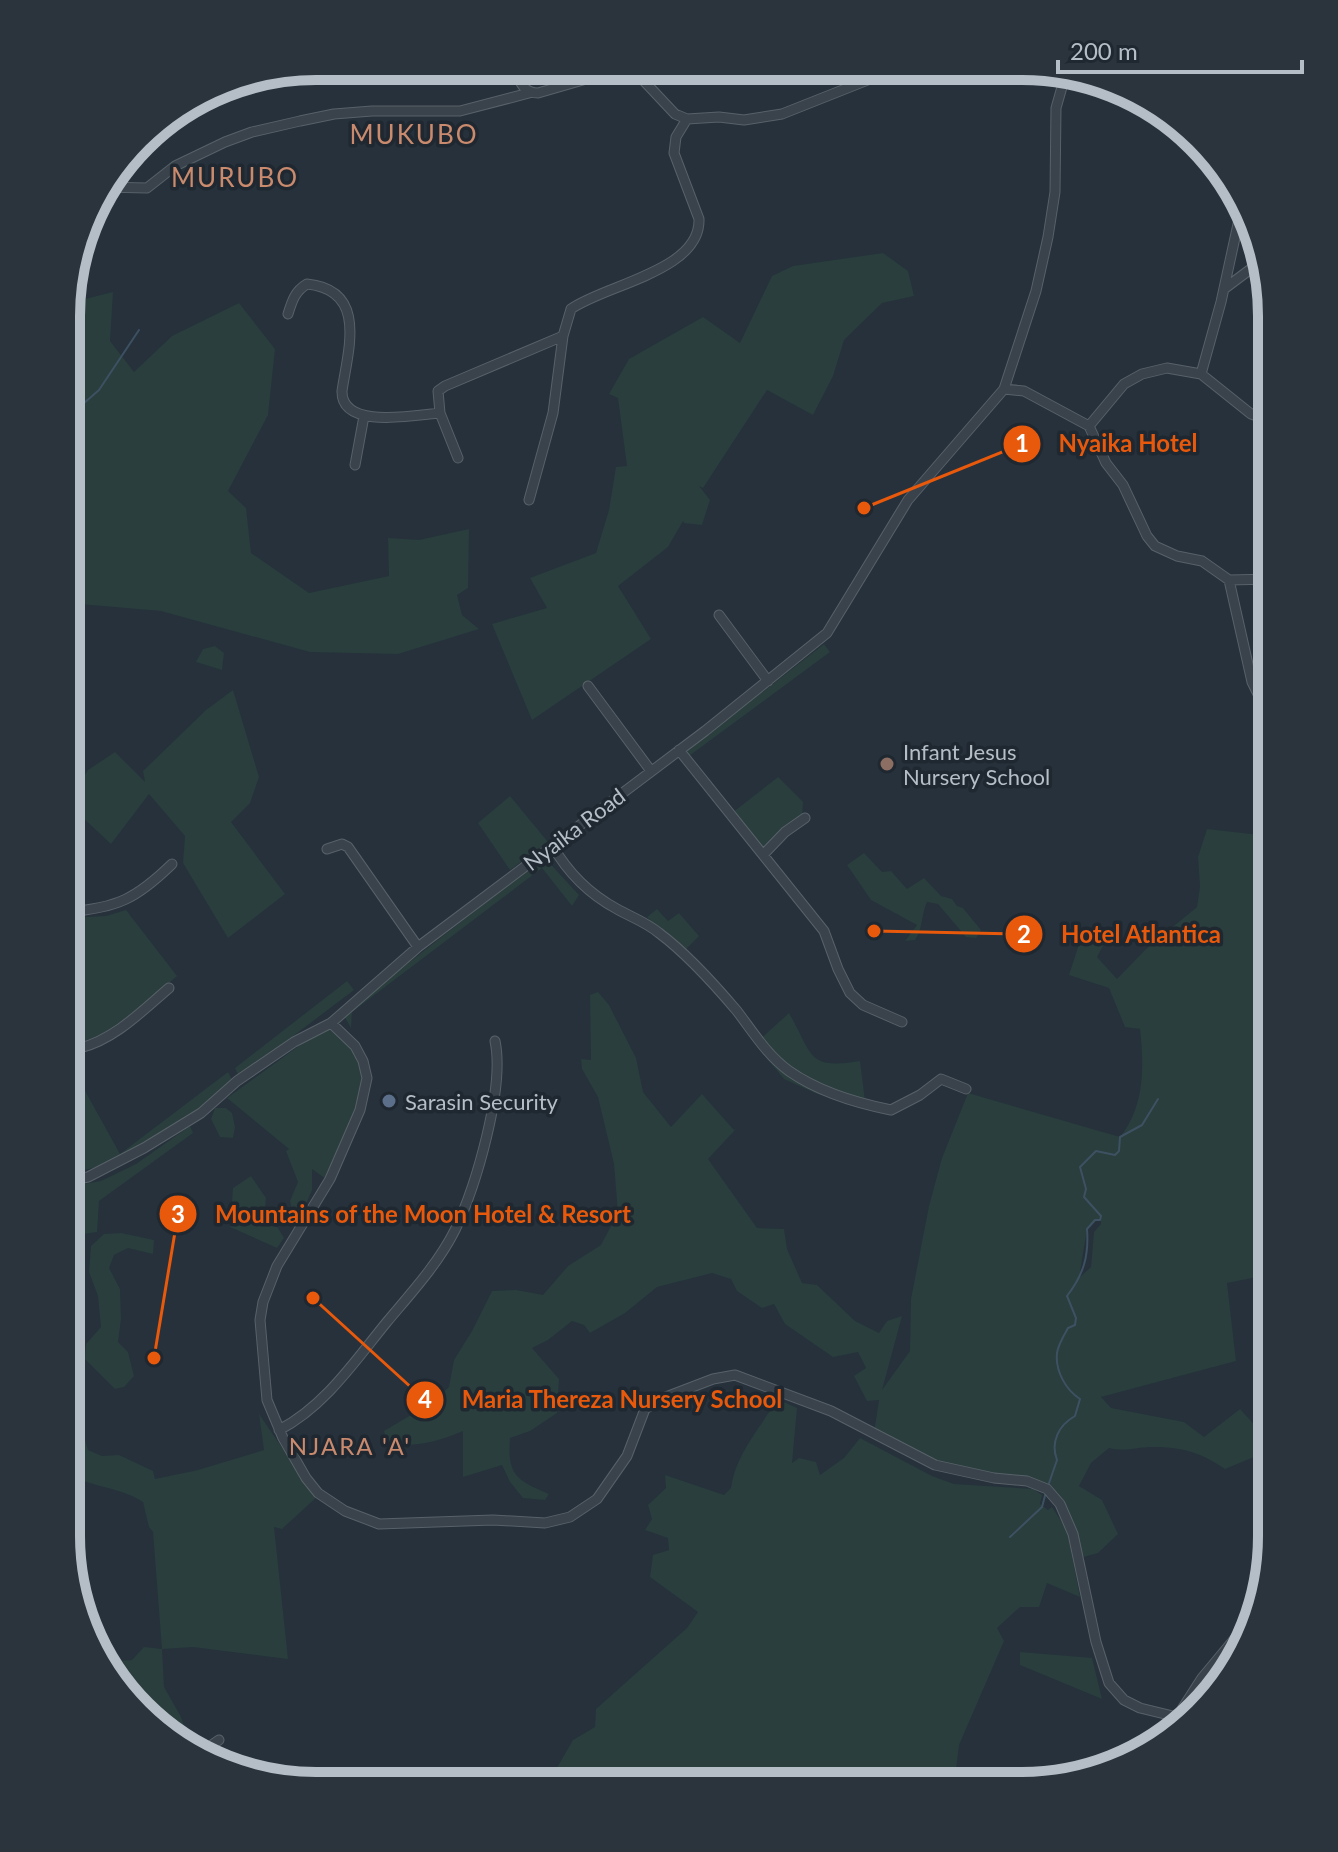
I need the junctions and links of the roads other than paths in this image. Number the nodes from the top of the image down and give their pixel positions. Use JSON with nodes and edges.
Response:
{"nodes":[{"id":1,"x":519,"y":80,"type":"edge"},
{"id":2,"x":583,"y":80,"type":"edge"},
{"id":3,"x":640,"y":80,"type":"edge"},
{"id":4,"x":868,"y":80,"type":"edge"},
{"id":5,"x":1063,"y":84,"type":"edge"},
{"id":6,"x":529,"y":93,"type":"junction"},
{"id":7,"x":687,"y":119,"type":"junction"},
{"id":8,"x":119,"y":187,"type":"edge"},
{"id":9,"x":1238,"y":222,"type":"edge"},
{"id":10,"x":1252,"y":268,"type":"edge"},
{"id":11,"x":1224,"y":289,"type":"junction"},
{"id":12,"x":288,"y":314,"type":"dead end"},
{"id":13,"x":563,"y":336,"type":"junction"},
{"id":14,"x":1201,"y":374,"type":"junction"},
{"id":15,"x":1004,"y":389,"type":"junction"},
{"id":16,"x":440,"y":413,"type":"junction"},
{"id":17,"x":364,"y":416,"type":"junction"},
{"id":18,"x":1258,"y":416,"type":"edge"},
{"id":19,"x":1089,"y":426,"type":"junction"},
{"id":20,"x":458,"y":458,"type":"dead end"},
{"id":21,"x":355,"y":465,"type":"dead end"},
{"id":22,"x":529,"y":500,"type":"dead end"},
{"id":23,"x":1258,"y":579,"type":"edge"},
{"id":24,"x":1229,"y":580,"type":"junction"},
{"id":25,"x":719,"y":615,"type":"dead end"},
{"id":26,"x":768,"y":681,"type":"junction"},
{"id":27,"x":588,"y":686,"type":"dead end"},
{"id":28,"x":1258,"y":693,"type":"edge"},
{"id":29,"x":679,"y":750,"type":"junction"},
{"id":30,"x":651,"y":771,"type":"junction"},
{"id":31,"x":805,"y":818,"type":"dead end"},
{"id":32,"x":552,"y":845,"type":"junction"},
{"id":33,"x":327,"y":849,"type":"dead end"},
{"id":34,"x":763,"y":855,"type":"junction"},
{"id":35,"x":172,"y":864,"type":"dead end"},
{"id":36,"x":80,"y":911,"type":"edge"},
{"id":37,"x":418,"y":947,"type":"junction"},
{"id":38,"x":169,"y":988,"type":"dead end"},
{"id":39,"x":902,"y":1022,"type":"dead end"},
{"id":40,"x":331,"y":1023,"type":"junction"},
{"id":41,"x":495,"y":1041,"type":"dead end"},
{"id":42,"x":80,"y":1048,"type":"edge"},
{"id":43,"x":966,"y":1089,"type":"dead end"},
{"id":44,"x":80,"y":1177,"type":"edge"},
{"id":45,"x":279,"y":1430,"type":"junction"},
{"id":46,"x":1235,"y":1638,"type":"edge"},
{"id":47,"x":1185,"y":1707,"type":"edge"},
{"id":48,"x":1173,"y":1718,"type":"edge"},
{"id":49,"x":219,"y":1740,"type":"dead end"},
{"id":50,"x":210,"y":1746,"type":"edge"}],
"edges":[{"from":1,"to":6,"type":"street"},
{"from":2,"to":6,"type":"street"},
{"from":3,"to":7,"type":"street"},
{"from":4,"to":7,"type":"street"},
{"from":5,"to":15,"type":"street"},
{"from":6,"to":8,"type":"street"},
{"from":7,"to":13,"type":"street"},
{"from":9,"to":11,"type":"street"},
{"from":10,"to":11,"type":"street"},
{"from":11,"to":14,"type":"street"},
{"from":12,"to":17,"type":"street"},
{"from":13,"to":16,"type":"street"},
{"from":13,"to":22,"type":"street"},
{"from":14,"to":18,"type":"street"},
{"from":14,"to":19,"type":"street"},
{"from":15,"to":19,"type":"street"},
{"from":15,"to":26,"type":"street","name":"Nyaika Road"},
{"from":16,"to":17,"type":"street"},
{"from":16,"to":20,"type":"street"},
{"from":17,"to":21,"type":"street"},
{"from":19,"to":24,"type":"street"},
{"from":23,"to":24,"type":"street"},
{"from":24,"to":28,"type":"street"},
{"from":25,"to":26,"type":"street"},
{"from":26,"to":29,"type":"street","name":"Nyaika Road"},
{"from":27,"to":30,"type":"street"},
{"from":29,"to":30,"type":"street","name":"Nyaika Road"},
{"from":29,"to":34,"type":"street"},
{"from":30,"to":32,"type":"street","name":"Nyaika Road"},
{"from":31,"to":34,"type":"street"},
{"from":32,"to":37,"type":"street","name":"Nyaika Road"},
{"from":32,"to":43,"type":"street"},
{"from":33,"to":37,"type":"street"},
{"from":34,"to":39,"type":"street"},
{"from":35,"to":36,"type":"street"},
{"from":37,"to":40,"type":"street","name":"Nyaika Road"},
{"from":38,"to":42,"type":"street"},
{"from":40,"to":44,"type":"street","name":"Nyaika Road"},
{"from":40,"to":45,"type":"street"},
{"from":41,"to":45,"type":"street"},
{"from":45,"to":48,"type":"street"},
{"from":46,"to":47,"type":"street"},
{"from":49,"to":50,"type":"street"}]}
